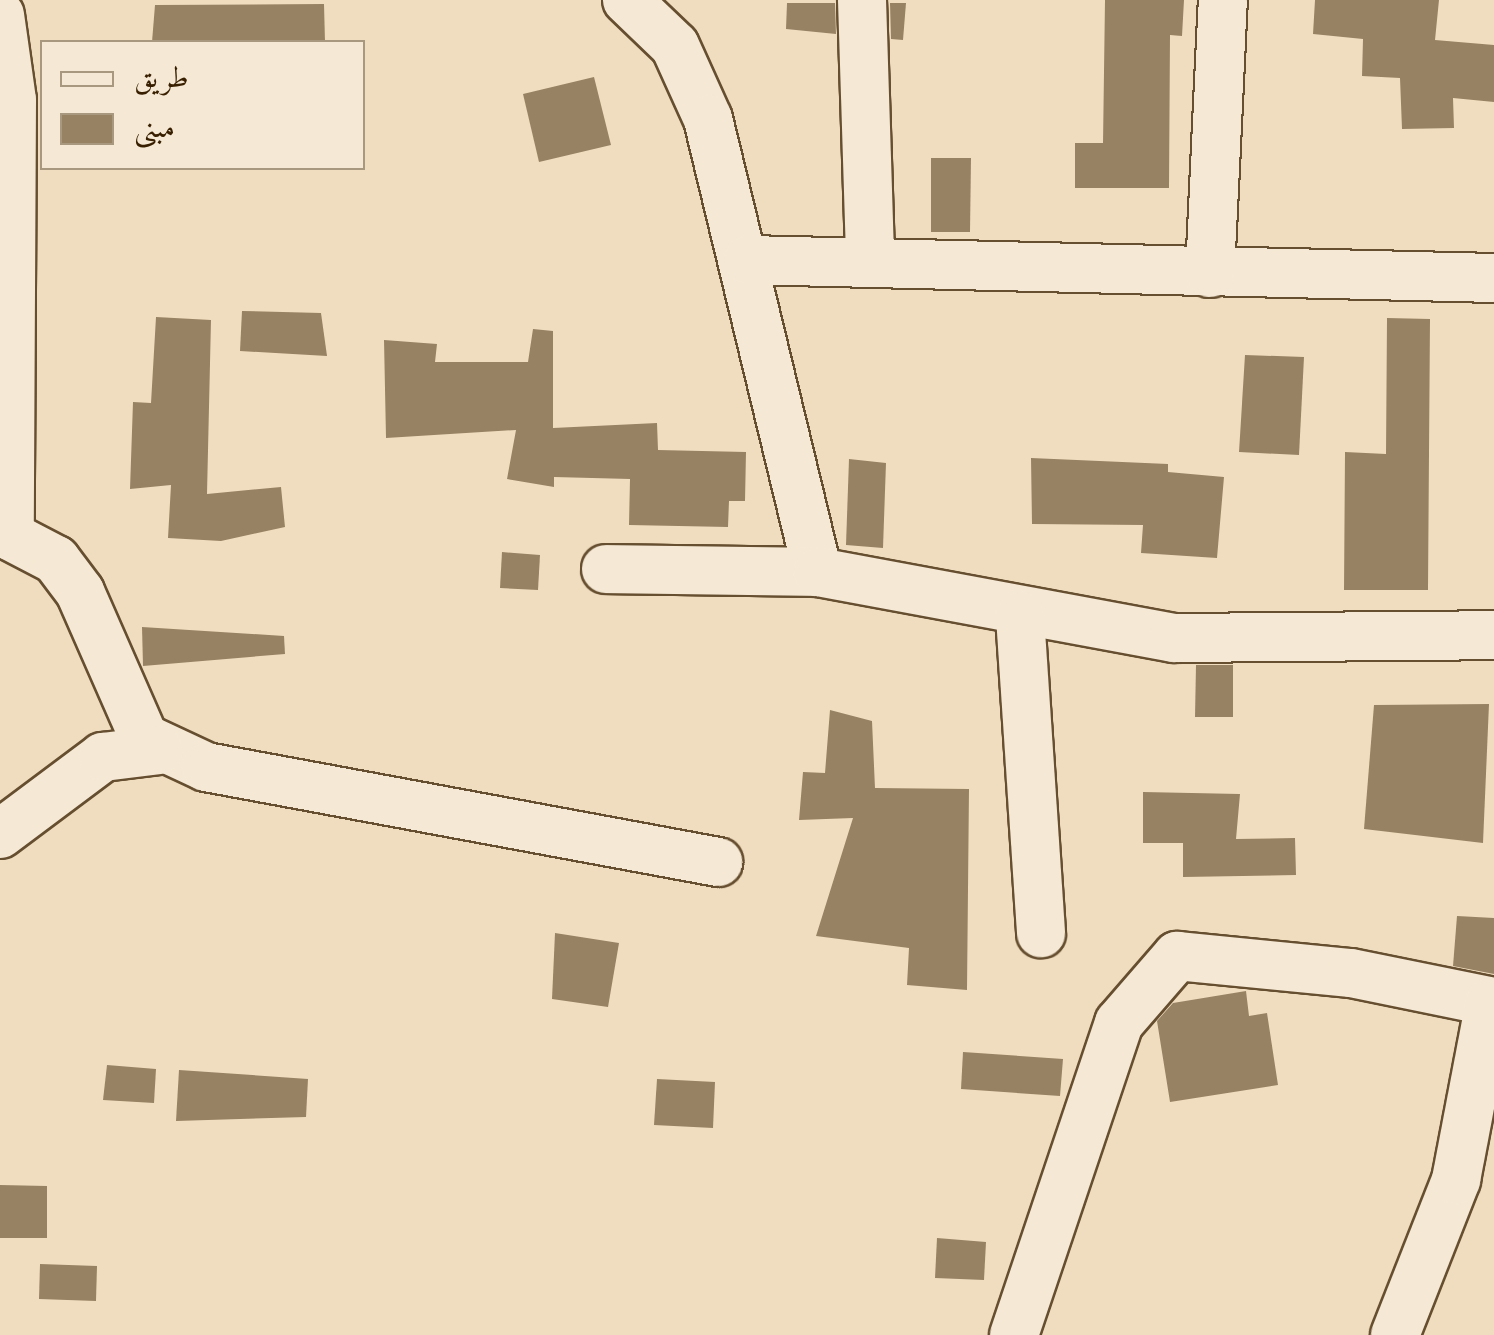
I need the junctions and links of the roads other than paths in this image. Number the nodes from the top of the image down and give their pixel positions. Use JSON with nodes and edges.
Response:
{"nodes":[{"id":1,"x":626,"y":0,"type":"edge"},
{"id":2,"x":862,"y":0,"type":"edge"},
{"id":3,"x":1223,"y":0,"type":"edge"},
{"id":4,"x":0,"y":15,"type":"edge"},
{"id":5,"x":870,"y":259,"type":"junction"},
{"id":6,"x":748,"y":260,"type":"junction"},
{"id":7,"x":2,"y":266,"type":"edge"},
{"id":8,"x":1210,"y":273,"type":"junction"},
{"id":9,"x":1494,"y":278,"type":"edge"},
{"id":10,"x":606,"y":569,"type":"dead end"},
{"id":11,"x":818,"y":572,"type":"junction"},
{"id":12,"x":1020,"y":616,"type":"junction"},
{"id":13,"x":1494,"y":635,"type":"edge"},
{"id":14,"x":158,"y":750,"type":"junction"},
{"id":15,"x":0,"y":834,"type":"edge"},
{"id":16,"x":718,"y":862,"type":"dead end"},
{"id":17,"x":1041,"y":932,"type":"dead end"},
{"id":18,"x":1492,"y":1002,"type":"edge"},
{"id":19,"x":1014,"y":1335,"type":"edge"},
{"id":20,"x":1396,"y":1335,"type":"edge"}],
"edges":[{"from":1,"to":6,"type":"street"},
{"from":2,"to":5,"type":"street"},
{"from":3,"to":8,"type":"street"},
{"from":4,"to":7,"type":"street"},
{"from":5,"to":6,"type":"street"},
{"from":5,"to":8,"type":"street"},
{"from":6,"to":11,"type":"street"},
{"from":7,"to":14,"type":"street"},
{"from":8,"to":9,"type":"street"},
{"from":10,"to":11,"type":"street"},
{"from":11,"to":12,"type":"street"},
{"from":12,"to":13,"type":"street"},
{"from":12,"to":17,"type":"street"},
{"from":14,"to":15,"type":"street"},
{"from":14,"to":16,"type":"street"},
{"from":18,"to":19,"type":"street"},
{"from":18,"to":20,"type":"street"}]}
